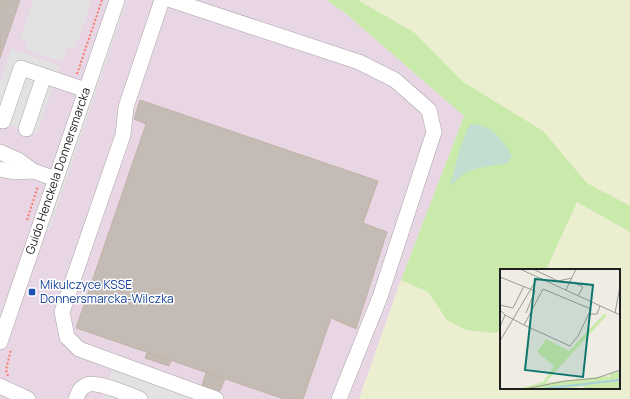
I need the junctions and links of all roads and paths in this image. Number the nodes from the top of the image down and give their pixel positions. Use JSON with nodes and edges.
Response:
{"nodes":[{"id":1,"x":102,"y":0,"type":"edge"},
{"id":2,"x":117,"y":0,"type":"edge"},
{"id":3,"x":162,"y":0,"type":"edge"},
{"id":4,"x":171,"y":0,"type":"edge"},
{"id":5,"x":202,"y":5,"type":"edge"},
{"id":6,"x":44,"y":76,"type":"junction"},
{"id":7,"x":80,"y":88,"type":"junction"},
{"id":8,"x":3,"y":121,"type":"dead end"},
{"id":9,"x":26,"y":129,"type":"dead end"},
{"id":10,"x":0,"y":152,"type":"edge"},
{"id":11,"x":0,"y":169,"type":"edge"},
{"id":12,"x":44,"y":175,"type":"junction"},
{"id":13,"x":24,"y":227,"type":"dead end"},
{"id":14,"x":0,"y":342,"type":"edge"},
{"id":15,"x":0,"y":386,"type":"edge"},
{"id":16,"x":28,"y":399,"type":"edge"},
{"id":17,"x":76,"y":399,"type":"edge"},
{"id":18,"x":140,"y":399,"type":"edge"},
{"id":19,"x":216,"y":399,"type":"edge"},
{"id":20,"x":339,"y":399,"type":"edge"}],
"edges":[{"from":1,"to":7,"type":"path"},
{"from":2,"to":7,"type":"street","name":"Guido Henckela Donnersmarcka"},
{"from":3,"to":19,"type":"street"},
{"from":4,"to":5,"type":"street"},
{"from":5,"to":20,"type":"street"},
{"from":6,"to":7,"type":"street"},
{"from":6,"to":8,"type":"street"},
{"from":6,"to":9,"type":"street"},
{"from":7,"to":12,"type":"street","name":"Guido Henckela Donnersmarcka"},
{"from":10,"to":12,"type":"street"},
{"from":11,"to":12,"type":"street"},
{"from":12,"to":13,"type":"path"},
{"from":12,"to":14,"type":"street","name":"Guido Henckela Donnersmarcka"},
{"from":15,"to":16,"type":"street"},
{"from":17,"to":18,"type":"street"}]}
